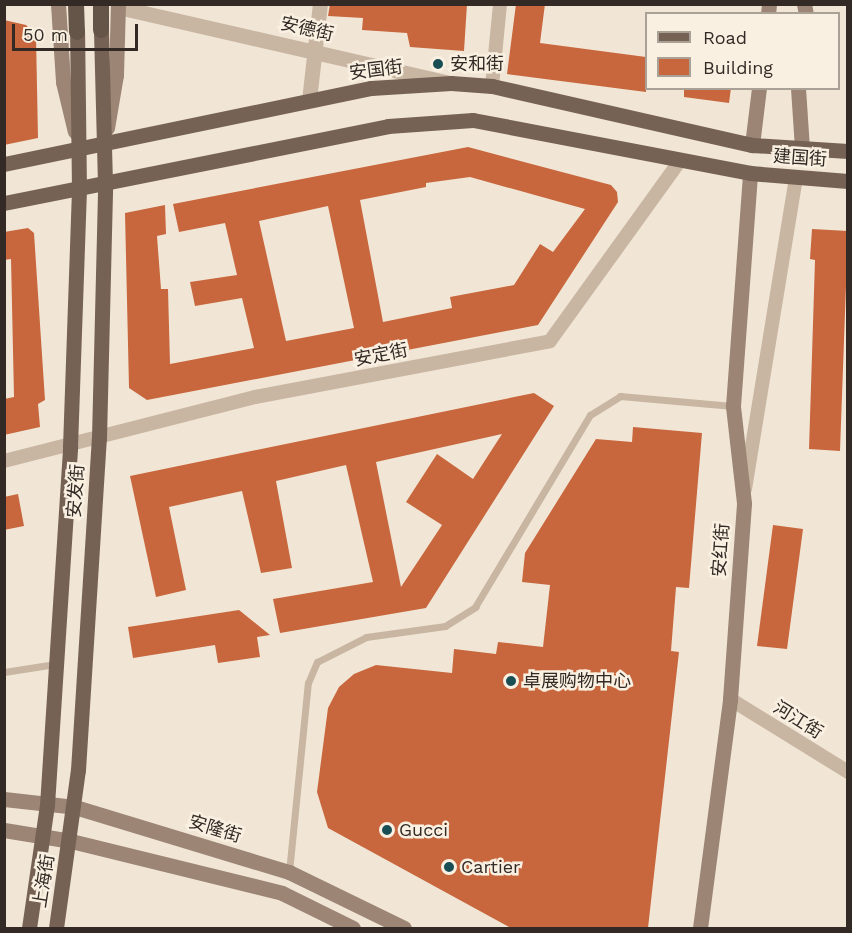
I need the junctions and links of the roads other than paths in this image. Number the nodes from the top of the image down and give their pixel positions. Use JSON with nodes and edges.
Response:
{"nodes":[{"id":1,"x":58,"y":4,"type":"edge"},
{"id":2,"x":76,"y":4,"type":"edge"},
{"id":3,"x":101,"y":4,"type":"edge"},
{"id":4,"x":320,"y":4,"type":"edge"},
{"id":5,"x":500,"y":4,"type":"edge"},
{"id":6,"x":118,"y":6,"type":"edge"},
{"id":7,"x":101,"y":30,"type":"joint"},
{"id":8,"x":77,"y":32,"type":"joint"},
{"id":9,"x":317,"y":51,"type":"junction"},
{"id":10,"x":451,"y":83,"type":"junction"},
{"id":11,"x":492,"y":86,"type":"junction"},
{"id":12,"x":759,"y":90,"type":"edge"},
{"id":13,"x":798,"y":90,"type":"edge"},
{"id":14,"x":309,"y":100,"type":"junction"},
{"id":15,"x":104,"y":142,"type":"junction"},
{"id":16,"x":752,"y":145,"type":"junction"},
{"id":17,"x":802,"y":148,"type":"junction"},
{"id":18,"x":78,"y":149,"type":"junction"},
{"id":19,"x":848,"y":151,"type":"edge"},
{"id":20,"x":680,"y":161,"type":"junction"},
{"id":21,"x":4,"y":164,"type":"edge"},
{"id":22,"x":750,"y":173,"type":"junction"},
{"id":23,"x":796,"y":178,"type":"junction"},
{"id":24,"x":848,"y":181,"type":"edge"},
{"id":25,"x":105,"y":184,"type":"junction"},
{"id":26,"x":79,"y":189,"type":"junction"},
{"id":27,"x":4,"y":203,"type":"edge"},
{"id":28,"x":733,"y":406,"type":"junction"},
{"id":29,"x":99,"y":438,"type":"junction"},
{"id":30,"x":70,"y":447,"type":"junction"},
{"id":31,"x":4,"y":460,"type":"edge"},
{"id":32,"x":744,"y":503,"type":"junction"},
{"id":33,"x":55,"y":664,"type":"junction"},
{"id":34,"x":4,"y":672,"type":"edge"},
{"id":35,"x":730,"y":699,"type":"junction"},
{"id":36,"x":848,"y":772,"type":"edge"},
{"id":37,"x":4,"y":799,"type":"edge"},
{"id":38,"x":47,"y":805,"type":"junction"},
{"id":39,"x":75,"y":807,"type":"junction"},
{"id":40,"x":4,"y":830,"type":"edge"},
{"id":41,"x":44,"y":836,"type":"junction"},
{"id":42,"x":70,"y":840,"type":"junction"},
{"id":43,"x":289,"y":872,"type":"junction"},
{"id":44,"x":29,"y":928,"type":"edge"},
{"id":45,"x":56,"y":928,"type":"edge"},
{"id":46,"x":353,"y":928,"type":"edge"},
{"id":47,"x":404,"y":928,"type":"edge"},
{"id":48,"x":699,"y":928,"type":"edge"}],
"edges":[{"from":1,"to":18,"type":"main road","name":"安发街"},
{"from":2,"to":8,"type":"highway","name":"安发街"},
{"from":3,"to":7,"type":"highway","name":"安发街"},
{"from":4,"to":9,"type":"street"},
{"from":5,"to":11,"type":"street"},
{"from":6,"to":9,"type":"street","name":"安德街"},
{"from":6,"to":15,"type":"main road","name":"安发街"},
{"from":7,"to":15,"type":"main road","name":"安发街"},
{"from":8,"to":18,"type":"main road","name":"安发街"},
{"from":9,"to":10,"type":"street","name":"安德街"},
{"from":9,"to":14,"type":"street"},
{"from":10,"to":11,"type":"main road","name":"安国街"},
{"from":10,"to":14,"type":"main road","name":"安国街"},
{"from":11,"to":16,"type":"main road","name":"安国街"},
{"from":12,"to":16,"type":"main road"},
{"from":13,"to":17,"type":"main road"},
{"from":14,"to":15,"type":"main road","name":"安国街"},
{"from":15,"to":18,"type":"main road","name":"安国街"},
{"from":15,"to":25,"type":"main road","name":"安发街"},
{"from":16,"to":17,"type":"main road","name":"建国街"},
{"from":17,"to":19,"type":"main road","name":"建国街"},
{"from":18,"to":21,"type":"main road","name":"安国街"},
{"from":18,"to":26,"type":"main road","name":"安发街"},
{"from":20,"to":22,"type":"main road"},
{"from":20,"to":25,"type":"main road"},
{"from":20,"to":29,"type":"street","name":"安定街"},
{"from":22,"to":23,"type":"main road","name":"建国街"},
{"from":22,"to":28,"type":"main road","name":"安红街"},
{"from":23,"to":24,"type":"main road","name":"建国街"},
{"from":23,"to":32,"type":"street"},
{"from":25,"to":26,"type":"main road"},
{"from":25,"to":29,"type":"main road","name":"安发街"},
{"from":26,"to":27,"type":"main road"},
{"from":26,"to":30,"type":"main road","name":"安发街"},
{"from":28,"to":32,"type":"main road","name":"安红街"},
{"from":28,"to":43,"type":"lane"},
{"from":29,"to":30,"type":"street","name":"安定街"},
{"from":29,"to":39,"type":"main road","name":"安发街"},
{"from":30,"to":31,"type":"street","name":"安定街"},
{"from":30,"to":33,"type":"main road","name":"安发街"},
{"from":32,"to":35,"type":"main road","name":"安红街"},
{"from":33,"to":34,"type":"lane"},
{"from":33,"to":38,"type":"main road","name":"安发街"},
{"from":35,"to":36,"type":"street","name":"河江街"},
{"from":35,"to":48,"type":"main road","name":"安红街"},
{"from":37,"to":38,"type":"main road","name":"安隆街"},
{"from":38,"to":39,"type":"main road","name":"安隆街"},
{"from":38,"to":41,"type":"main road","name":"安发街"},
{"from":39,"to":42,"type":"main road","name":"安发街"},
{"from":39,"to":43,"type":"main road","name":"安隆街"},
{"from":40,"to":41,"type":"main road"},
{"from":41,"to":42,"type":"main road"},
{"from":41,"to":44,"type":"main road","name":"上海街"},
{"from":42,"to":45,"type":"main road","name":"上海街"},
{"from":42,"to":46,"type":"main road"},
{"from":43,"to":47,"type":"main road","name":"安隆街"}]}
